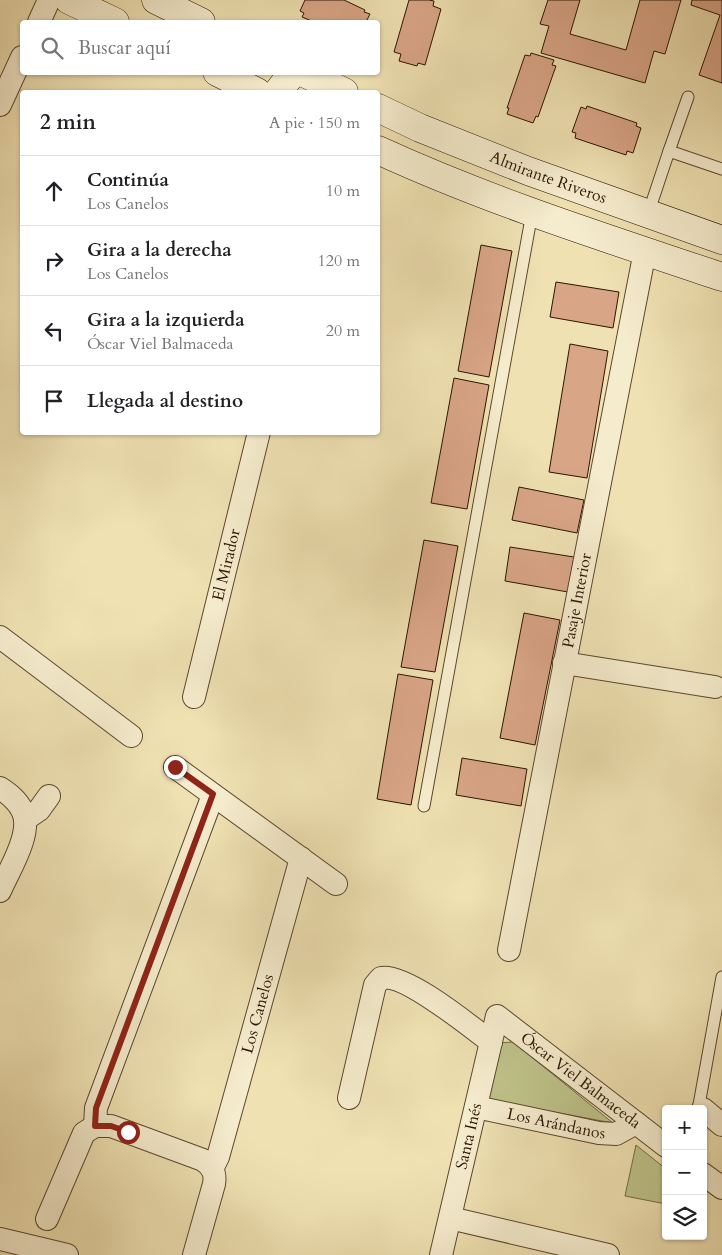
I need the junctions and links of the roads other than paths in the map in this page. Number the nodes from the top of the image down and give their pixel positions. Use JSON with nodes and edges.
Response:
{"nodes":[{"id":1,"x":49,"y":0,"type":"edge"},
{"id":2,"x":69,"y":0,"type":"edge"},
{"id":3,"x":156,"y":0,"type":"edge"},
{"id":4,"x":40,"y":20,"type":"edge"},
{"id":5,"x":111,"y":20,"type":"edge"},
{"id":6,"x":197,"y":20,"type":"edge"},
{"id":7,"x":20,"y":61,"type":"edge"},
{"id":8,"x":223,"y":75,"type":"edge"},
{"id":9,"x":291,"y":75,"type":"edge"},
{"id":10,"x":308,"y":75,"type":"edge"},
{"id":11,"x":253,"y":90,"type":"edge"},
{"id":12,"x":280,"y":90,"type":"edge"},
{"id":13,"x":340,"y":90,"type":"edge"},
{"id":14,"x":688,"y":97,"type":"dead end"},
{"id":15,"x":0,"y":105,"type":"edge"},
{"id":16,"x":380,"y":109,"type":"edge"},
{"id":17,"x":380,"y":151,"type":"edge"},
{"id":18,"x":669,"y":151,"type":"junction"},
{"id":19,"x":722,"y":169,"type":"edge"},
{"id":20,"x":591,"y":194,"type":"junction"},
{"id":21,"x":532,"y":212,"type":"junction"},
{"id":22,"x":648,"y":214,"type":"junction"},
{"id":23,"x":580,"y":229,"type":"junction"},
{"id":24,"x":718,"y":239,"type":"edge"},
{"id":25,"x":645,"y":251,"type":"junction"},
{"id":26,"x":689,"y":266,"type":"junction"},
{"id":27,"x":722,"y":278,"type":"edge"},
{"id":28,"x":259,"y":435,"type":"edge"},
{"id":29,"x":0,"y":636,"type":"edge"},
{"id":30,"x":564,"y":663,"type":"junction"},
{"id":31,"x":716,"y":687,"type":"dead end"},
{"id":32,"x":194,"y":697,"type":"dead end"},
{"id":33,"x":131,"y":736,"type":"dead end"},
{"id":34,"x":175,"y":767,"type":"dead end"},
{"id":35,"x":0,"y":788,"type":"edge"},
{"id":36,"x":213,"y":794,"type":"junction"},
{"id":37,"x":49,"y":796,"type":"dead end"},
{"id":38,"x":424,"y":806,"type":"dead end"},
{"id":39,"x":26,"y":819,"type":"junction"},
{"id":40,"x":302,"y":858,"type":"junction"},
{"id":41,"x":336,"y":884,"type":"dead end"},
{"id":42,"x":0,"y":891,"type":"edge"},
{"id":43,"x":509,"y":950,"type":"dead end"},
{"id":44,"x":722,"y":977,"type":"edge"},
{"id":45,"x":497,"y":1016,"type":"joint"},
{"id":46,"x":491,"y":1042,"type":"junction"},
{"id":47,"x":349,"y":1098,"type":"dead end"},
{"id":48,"x":702,"y":1105,"type":"edge"},
{"id":49,"x":476,"y":1107,"type":"junction"},
{"id":50,"x":707,"y":1112,"type":"edge"},
{"id":51,"x":636,"y":1123,"type":"junction"},
{"id":52,"x":722,"y":1125,"type":"edge"},
{"id":53,"x":95,"y":1126,"type":"junction"},
{"id":54,"x":662,"y":1143,"type":"edge"},
{"id":55,"x":212,"y":1168,"type":"junction"},
{"id":56,"x":707,"y":1177,"type":"edge"},
{"id":57,"x":722,"y":1188,"type":"edge"},
{"id":58,"x":450,"y":1218,"type":"junction"},
{"id":59,"x":47,"y":1219,"type":"dead end"},
{"id":60,"x":0,"y":1239,"type":"edge"},
{"id":61,"x":67,"y":1255,"type":"edge"},
{"id":62,"x":194,"y":1255,"type":"edge"},
{"id":63,"x":441,"y":1255,"type":"edge"},
{"id":64,"x":608,"y":1255,"type":"edge"}],
"edges":[{"from":1,"to":4,"type":"street"},
{"from":2,"to":5,"type":"main road"},
{"from":3,"to":6,"type":"main road"},
{"from":7,"to":15,"type":"street"},
{"from":8,"to":11,"type":"main road"},
{"from":9,"to":12,"type":"main road"},
{"from":10,"to":13,"type":"main road"},
{"from":14,"to":18,"type":"lane"},
{"from":16,"to":20,"type":"main road","name":"Almirante Riveros"},
{"from":17,"to":21,"type":"main road"},
{"from":18,"to":19,"type":"lane"},
{"from":18,"to":22,"type":"lane"},
{"from":20,"to":22,"type":"main road","name":"Almirante Riveros"},
{"from":20,"to":23,"type":"main road"},
{"from":21,"to":23,"type":"main road"},
{"from":21,"to":38,"type":"lane"},
{"from":22,"to":24,"type":"main road","name":"Almirante Riveros"},
{"from":23,"to":25,"type":"main road"},
{"from":24,"to":26,"type":"main road"},
{"from":25,"to":26,"type":"main road"},
{"from":25,"to":30,"type":"street","name":"Pasaje Interior"},
{"from":26,"to":27,"type":"main road"},
{"from":28,"to":32,"type":"street","name":"El Mirador"},
{"from":29,"to":33,"type":"street"},
{"from":30,"to":31,"type":"street"},
{"from":30,"to":43,"type":"street","name":"Pasaje Interior"},
{"from":34,"to":36,"type":"street"},
{"from":35,"to":39,"type":"street"},
{"from":36,"to":40,"type":"street"},
{"from":36,"to":53,"type":"street"},
{"from":37,"to":39,"type":"street"},
{"from":39,"to":42,"type":"street"},
{"from":40,"to":41,"type":"street"},
{"from":40,"to":55,"type":"street","name":"Los Canelos"},
{"from":44,"to":48,"type":"lane"},
{"from":45,"to":46,"type":"street","name":"Santa Inés"},
{"from":45,"to":51,"type":"street","name":"Óscar Viel Balmaceda"},
{"from":46,"to":47,"type":"street"},
{"from":46,"to":49,"type":"street","name":"Santa Inés"},
{"from":49,"to":51,"type":"street","name":"Los Arándanos"},
{"from":49,"to":58,"type":"street","name":"Santa Inés"},
{"from":50,"to":52,"type":"street"},
{"from":51,"to":54,"type":"street","name":"Óscar Viel Balmaceda"},
{"from":53,"to":55,"type":"street"},
{"from":53,"to":59,"type":"street"},
{"from":55,"to":62,"type":"street","name":"Los Canelos"},
{"from":56,"to":57,"type":"street"},
{"from":58,"to":63,"type":"street","name":"Santa Inés"},
{"from":58,"to":64,"type":"street"},
{"from":60,"to":61,"type":"street"}]}
